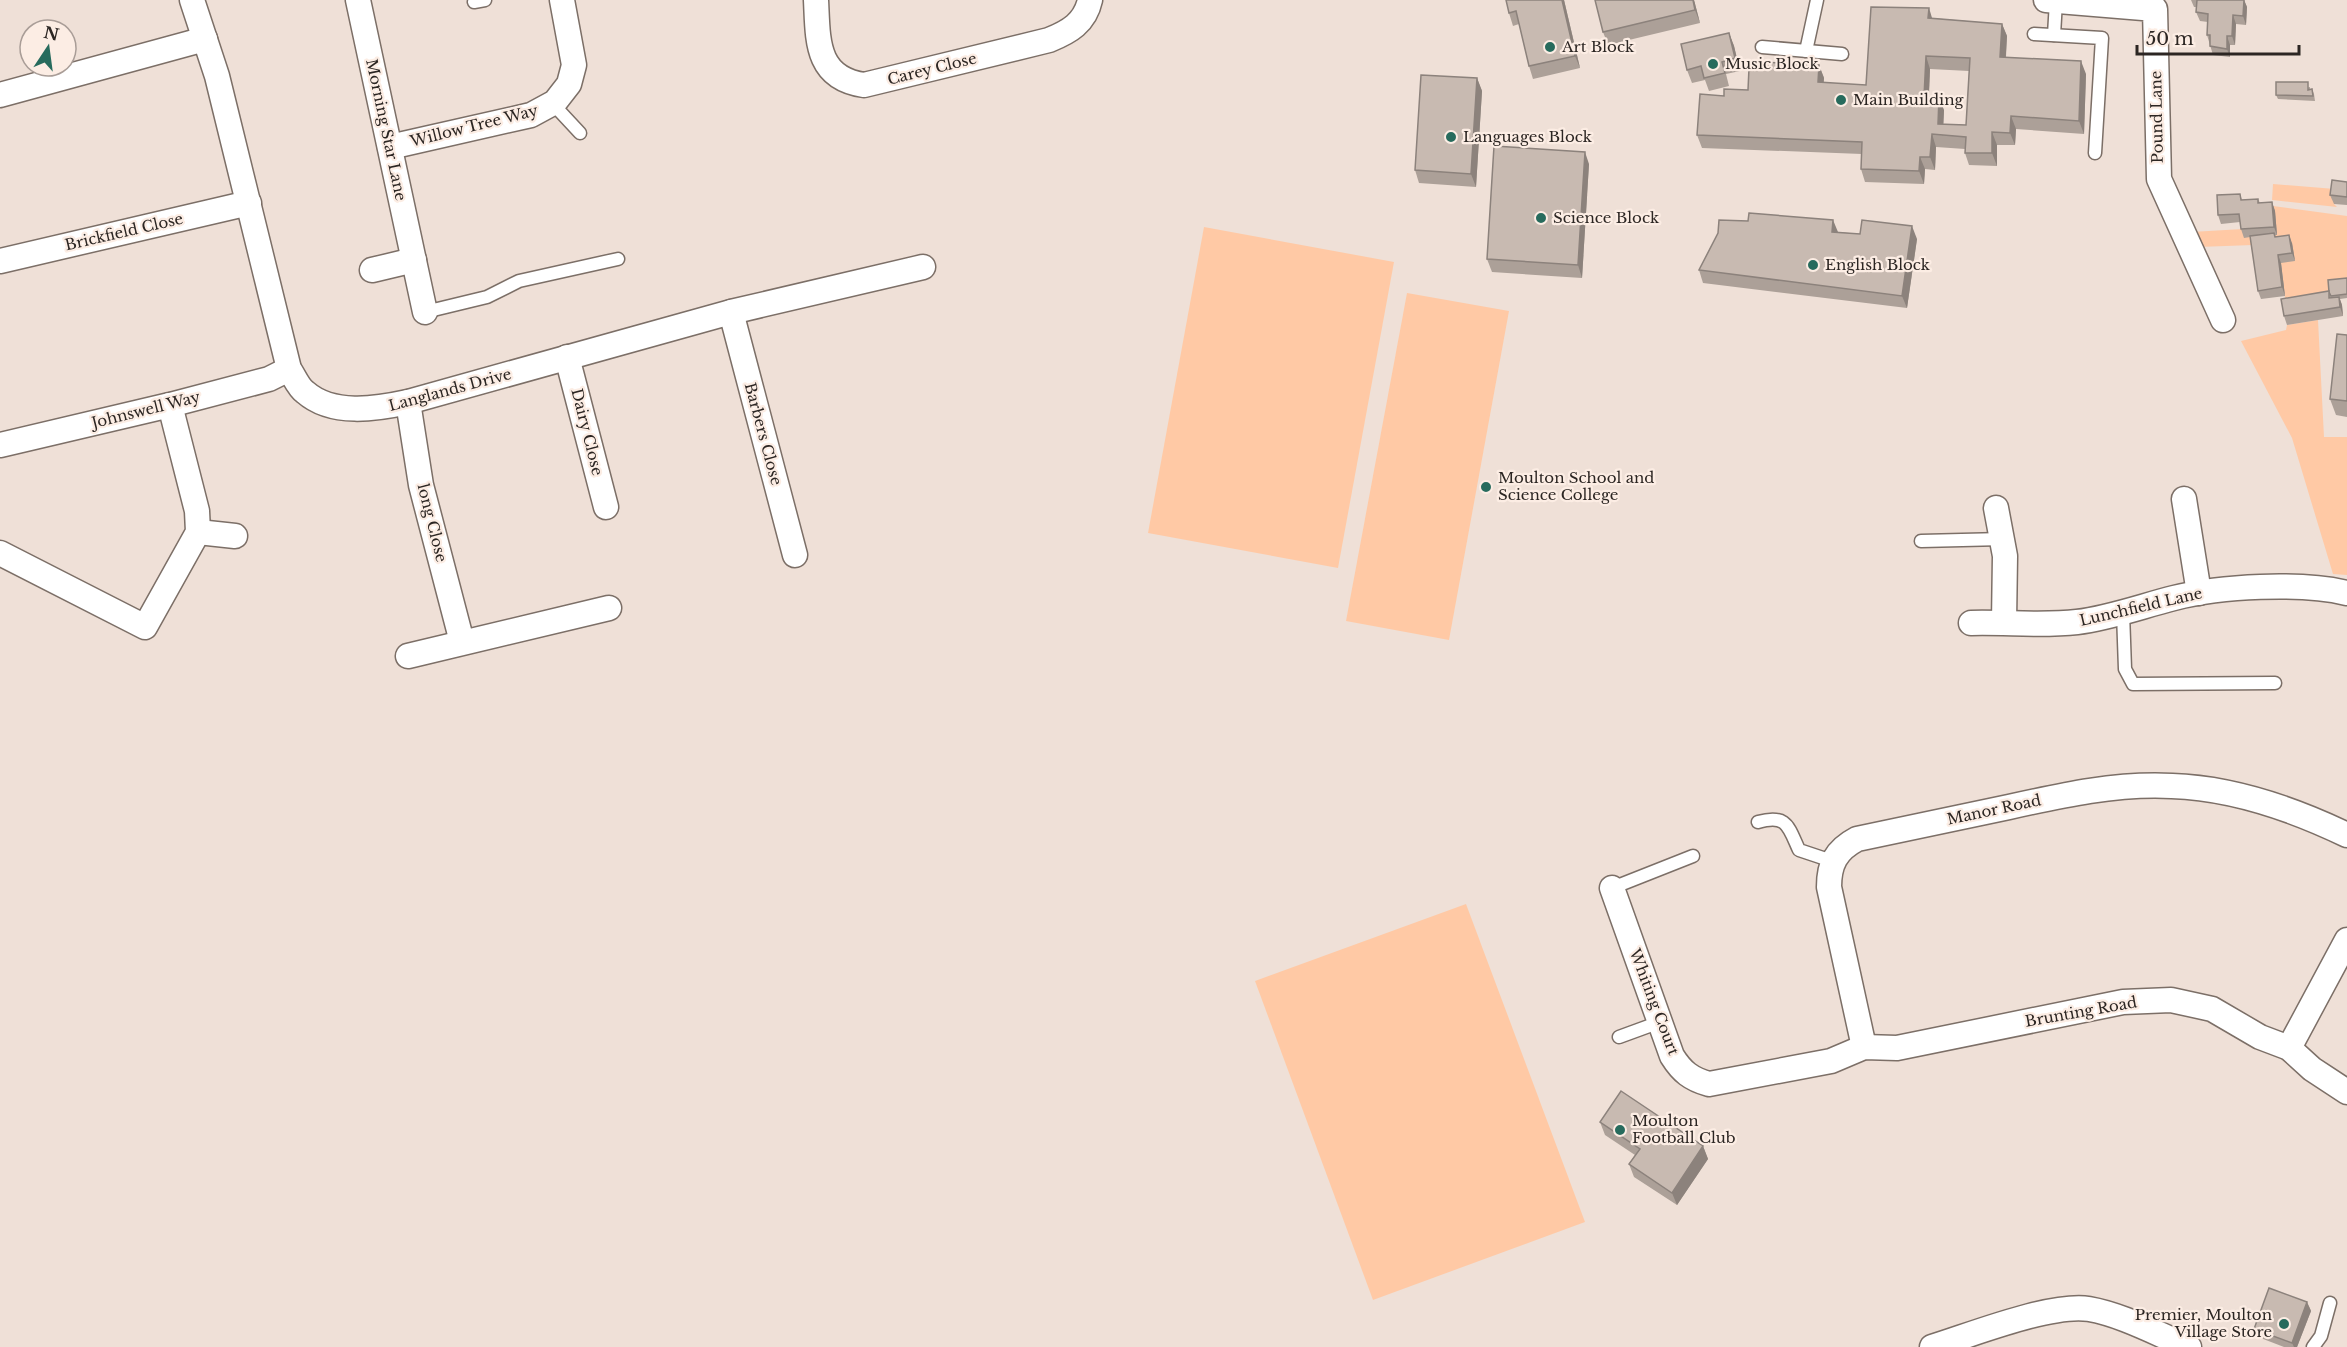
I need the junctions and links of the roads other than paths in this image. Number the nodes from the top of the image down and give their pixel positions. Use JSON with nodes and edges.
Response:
{"nodes":[{"id":1,"x":192,"y":0,"type":"edge"},
{"id":2,"x":358,"y":0,"type":"edge"},
{"id":3,"x":562,"y":0,"type":"edge"},
{"id":4,"x":816,"y":0,"type":"edge"},
{"id":5,"x":1090,"y":0,"type":"edge"},
{"id":6,"x":1816,"y":0,"type":"edge"},
{"id":7,"x":2046,"y":0,"type":"edge"},
{"id":8,"x":2056,"y":1,"type":"edge"},
{"id":9,"x":2159,"y":4,"type":"edge"},
{"id":10,"x":2034,"y":34,"type":"dead end"},
{"id":11,"x":2054,"y":35,"type":"junction"},
{"id":12,"x":205,"y":39,"type":"junction"},
{"id":13,"x":1762,"y":47,"type":"dead end"},
{"id":14,"x":1806,"y":51,"type":"junction"},
{"id":15,"x":1842,"y":54,"type":"dead end"},
{"id":16,"x":0,"y":95,"type":"edge"},
{"id":17,"x":553,"y":104,"type":"junction"},
{"id":18,"x":580,"y":133,"type":"dead end"},
{"id":19,"x":390,"y":147,"type":"junction"},
{"id":20,"x":2095,"y":153,"type":"dead end"},
{"id":21,"x":249,"y":203,"type":"junction"},
{"id":22,"x":618,"y":259,"type":"dead end"},
{"id":23,"x":414,"y":260,"type":"junction"},
{"id":24,"x":0,"y":261,"type":"edge"},
{"id":25,"x":924,"y":267,"type":"dead end"},
{"id":26,"x":372,"y":270,"type":"dead end"},
{"id":27,"x":425,"y":312,"type":"joint"},
{"id":28,"x":731,"y":312,"type":"junction"},
{"id":29,"x":2223,"y":320,"type":"dead end"},
{"id":30,"x":567,"y":357,"type":"junction"},
{"id":31,"x":289,"y":369,"type":"junction"},
{"id":32,"x":408,"y":402,"type":"junction"},
{"id":33,"x":170,"y":405,"type":"junction"},
{"id":34,"x":0,"y":445,"type":"edge"},
{"id":35,"x":2184,"y":499,"type":"dead end"},
{"id":36,"x":606,"y":507,"type":"dead end"},
{"id":37,"x":1996,"y":508,"type":"dead end"},
{"id":38,"x":198,"y":532,"type":"junction"},
{"id":39,"x":234,"y":536,"type":"dead end"},
{"id":40,"x":2003,"y":539,"type":"junction"},
{"id":41,"x":1921,"y":541,"type":"dead end"},
{"id":42,"x":0,"y":553,"type":"edge"},
{"id":43,"x":795,"y":555,"type":"dead end"},
{"id":44,"x":2199,"y":592,"type":"junction"},
{"id":45,"x":2347,"y":593,"type":"edge"},
{"id":46,"x":609,"y":608,"type":"dead end"},
{"id":47,"x":2123,"y":613,"type":"junction"},
{"id":48,"x":2004,"y":622,"type":"junction"},
{"id":49,"x":1971,"y":623,"type":"dead end"},
{"id":50,"x":462,"y":642,"type":"junction"},
{"id":51,"x":408,"y":656,"type":"dead end"},
{"id":52,"x":2275,"y":683,"type":"dead end"},
{"id":53,"x":1758,"y":822,"type":"dead end"},
{"id":54,"x":2347,"y":835,"type":"edge"},
{"id":55,"x":1693,"y":856,"type":"dead end"},
{"id":56,"x":1832,"y":861,"type":"junction"},
{"id":57,"x":1611,"y":888,"type":"joint"},
{"id":58,"x":2347,"y":940,"type":"edge"},
{"id":59,"x":1660,"y":1022,"type":"junction"},
{"id":60,"x":1619,"y":1037,"type":"dead end"},
{"id":61,"x":1864,"y":1047,"type":"junction"},
{"id":62,"x":2289,"y":1048,"type":"junction"},
{"id":63,"x":2347,"y":1092,"type":"edge"},
{"id":64,"x":2330,"y":1303,"type":"dead end"},
{"id":65,"x":1932,"y":1347,"type":"edge"},
{"id":66,"x":2189,"y":1347,"type":"edge"},
{"id":67,"x":2313,"y":1347,"type":"edge"}],
"edges":[{"from":1,"to":12,"type":"street","name":"Langlands Drive"},
{"from":2,"to":19,"type":"street","name":"Morning Star Lane"},
{"from":3,"to":17,"type":"street","name":"Willow Tree Way"},
{"from":4,"to":5,"type":"street","name":"Carey Close"},
{"from":6,"to":14,"type":"lane"},
{"from":7,"to":8,"type":"street","name":"Pound Lane"},
{"from":8,"to":9,"type":"street","name":"Pound Lane"},
{"from":8,"to":11,"type":"lane"},
{"from":9,"to":29,"type":"street","name":"Pound Lane"},
{"from":10,"to":11,"type":"lane"},
{"from":11,"to":20,"type":"lane"},
{"from":12,"to":16,"type":"street"},
{"from":12,"to":21,"type":"street","name":"Langlands Drive"},
{"from":13,"to":14,"type":"lane"},
{"from":14,"to":15,"type":"lane"},
{"from":17,"to":18,"type":"lane"},
{"from":17,"to":19,"type":"street","name":"Willow Tree Way"},
{"from":19,"to":23,"type":"street","name":"Morning Star Lane"},
{"from":21,"to":24,"type":"street","name":"Brickfield Close"},
{"from":21,"to":31,"type":"street","name":"Langlands Drive"},
{"from":22,"to":27,"type":"lane"},
{"from":23,"to":26,"type":"street"},
{"from":23,"to":27,"type":"street","name":"Morning Star Lane"},
{"from":25,"to":28,"type":"street","name":"Langlands Drive"},
{"from":28,"to":30,"type":"street","name":"Langlands Drive"},
{"from":28,"to":43,"type":"street","name":"Barbers Close"},
{"from":30,"to":32,"type":"street","name":"Langlands Drive"},
{"from":30,"to":36,"type":"street","name":"Dairy Close"},
{"from":31,"to":32,"type":"street","name":"Langlands Drive"},
{"from":31,"to":33,"type":"street","name":"Johnswell Way"},
{"from":32,"to":50,"type":"street","name":"long Close"},
{"from":33,"to":34,"type":"street","name":"Johnswell Way"},
{"from":33,"to":38,"type":"street"},
{"from":35,"to":44,"type":"street"},
{"from":37,"to":40,"type":"street"},
{"from":38,"to":39,"type":"street"},
{"from":38,"to":42,"type":"street"},
{"from":40,"to":41,"type":"lane"},
{"from":40,"to":48,"type":"street"},
{"from":44,"to":45,"type":"street","name":"Lunchfield Lane"},
{"from":44,"to":47,"type":"street","name":"Lunchfield Lane"},
{"from":46,"to":50,"type":"street"},
{"from":47,"to":48,"type":"street","name":"Lunchfield Lane"},
{"from":47,"to":52,"type":"lane"},
{"from":48,"to":49,"type":"street","name":"Lunchfield Lane"},
{"from":50,"to":51,"type":"street"},
{"from":53,"to":56,"type":"lane"},
{"from":54,"to":56,"type":"street","name":"Manor Road"},
{"from":55,"to":57,"type":"lane"},
{"from":56,"to":61,"type":"street"},
{"from":57,"to":59,"type":"street","name":"Whiting Court"},
{"from":58,"to":62,"type":"street"},
{"from":59,"to":60,"type":"lane"},
{"from":59,"to":61,"type":"street","name":"Whiting Court"},
{"from":61,"to":62,"type":"street","name":"Brunting Road"},
{"from":62,"to":63,"type":"street","name":"Brunting Road"},
{"from":64,"to":67,"type":"lane"},
{"from":65,"to":66,"type":"street"}]}
